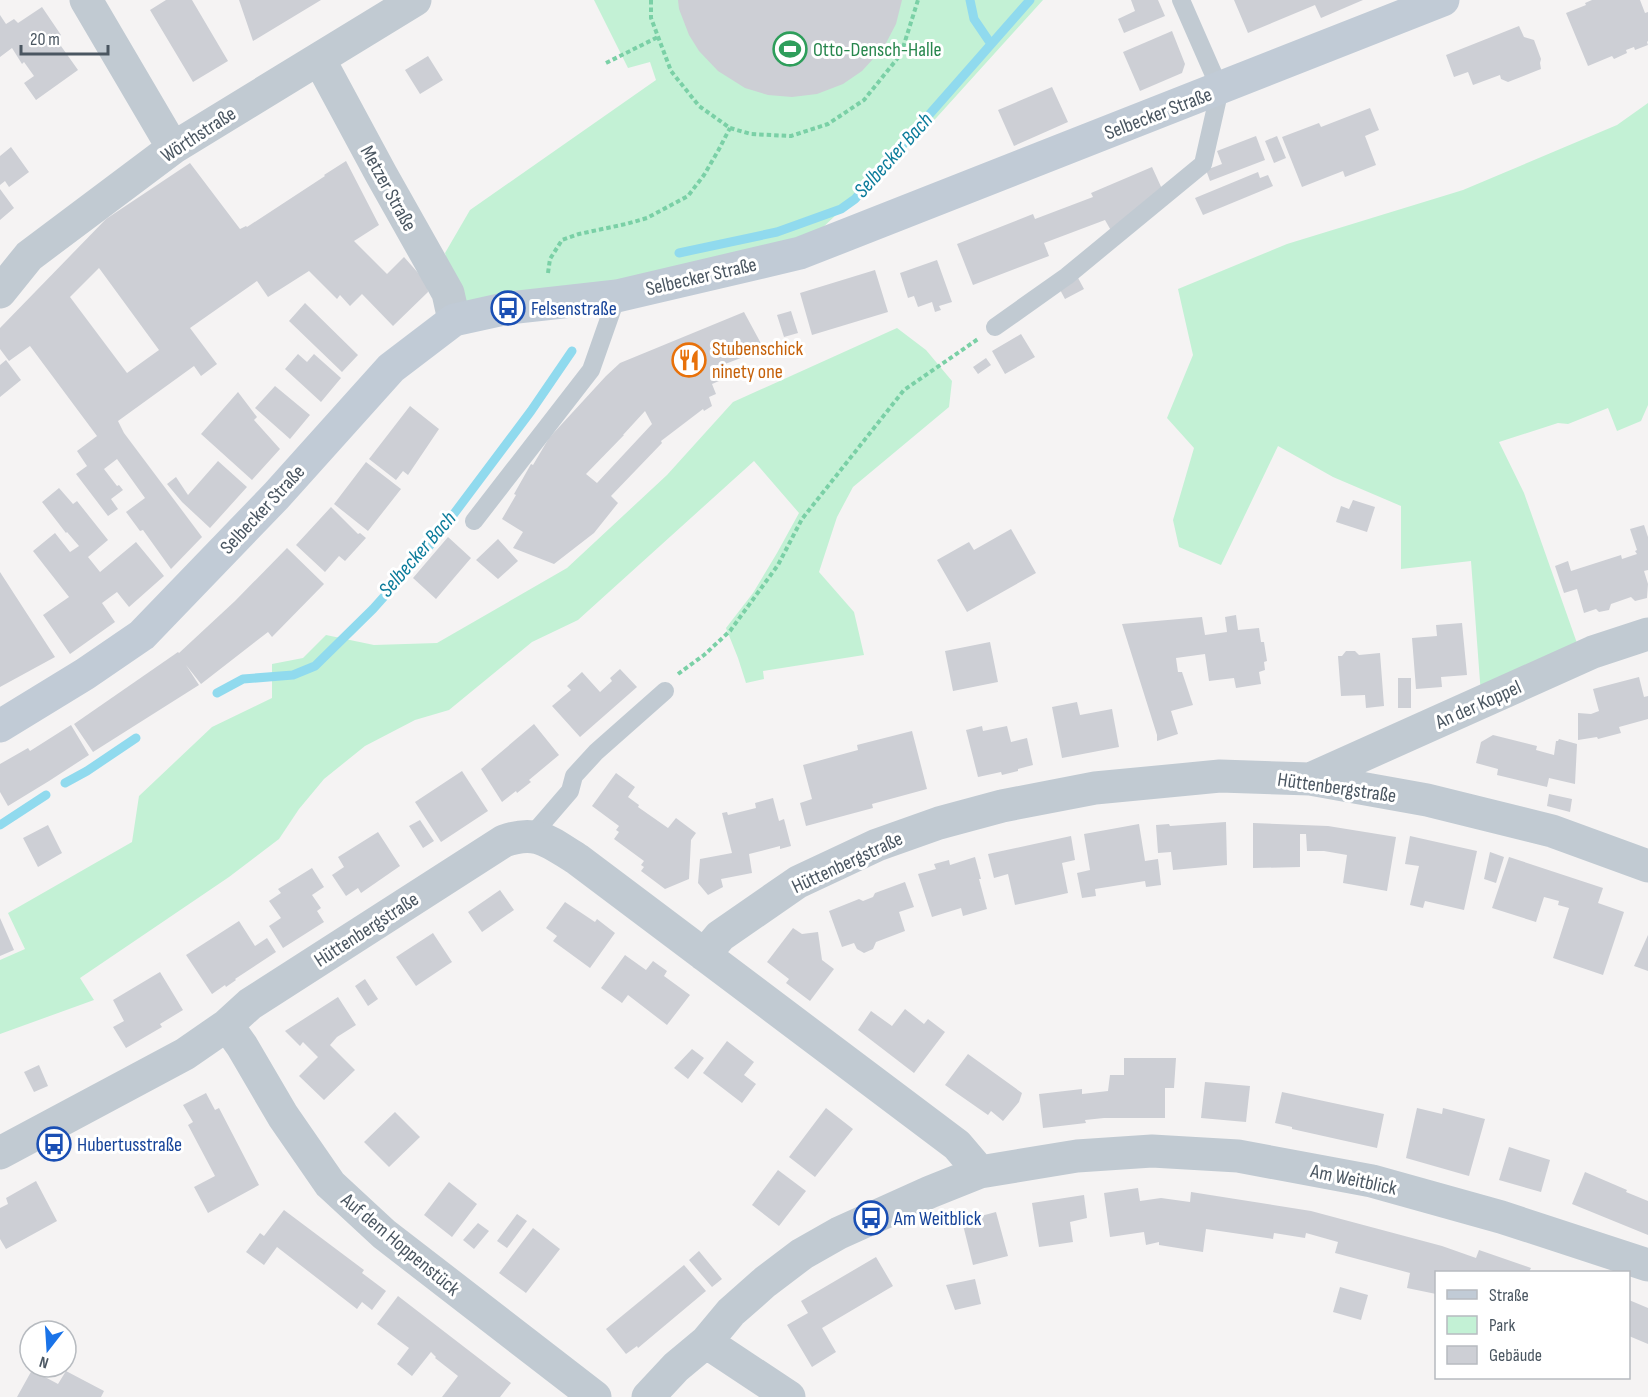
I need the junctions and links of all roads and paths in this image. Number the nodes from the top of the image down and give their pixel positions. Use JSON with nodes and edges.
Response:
{"nodes":[{"id":1,"x":86,"y":0,"type":"edge"},
{"id":2,"x":416,"y":0,"type":"edge"},
{"id":3,"x":651,"y":0,"type":"edge"},
{"id":4,"x":918,"y":0,"type":"edge"},
{"id":5,"x":1181,"y":0,"type":"edge"},
{"id":6,"x":1443,"y":0,"type":"edge"},
{"id":7,"x":658,"y":37,"type":"junction"},
{"id":8,"x":319,"y":59,"type":"junction"},
{"id":9,"x":606,"y":63,"type":"dead end"},
{"id":10,"x":1220,"y":89,"type":"junction"},
{"id":11,"x":730,"y":128,"type":"junction"},
{"id":12,"x":173,"y":148,"type":"junction"},
{"id":13,"x":0,"y":292,"type":"edge"},
{"id":14,"x":617,"y":296,"type":"junction"},
{"id":15,"x":542,"y":304,"type":"junction"},
{"id":16,"x":454,"y":320,"type":"junction"},
{"id":17,"x":995,"y":327,"type":"joint"},
{"id":18,"x":474,"y":521,"type":"dead end"},
{"id":19,"x":1648,"y":634,"type":"edge"},
{"id":20,"x":665,"y":691,"type":"joint"},
{"id":21,"x":0,"y":726,"type":"edge"},
{"id":22,"x":1310,"y":779,"type":"junction"},
{"id":23,"x":532,"y":835,"type":"junction"},
{"id":24,"x":1648,"y":866,"type":"edge"},
{"id":25,"x":704,"y":955,"type":"junction"},
{"id":26,"x":227,"y":1025,"type":"junction"},
{"id":27,"x":0,"y":1153,"type":"edge"},
{"id":28,"x":980,"y":1172,"type":"junction"},
{"id":29,"x":1648,"y":1265,"type":"edge"},
{"id":30,"x":706,"y":1342,"type":"junction"},
{"id":31,"x":595,"y":1397,"type":"edge"},
{"id":32,"x":648,"y":1397,"type":"edge"},
{"id":33,"x":789,"y":1397,"type":"edge"}],
"edges":[{"from":1,"to":12,"type":"street"},
{"from":2,"to":8,"type":"street","name":"Wörthstraße"},
{"from":3,"to":7,"type":"path"},
{"from":4,"to":11,"type":"path"},
{"from":5,"to":10,"type":"lane"},
{"from":6,"to":10,"type":"main road","name":"Selbecker Straße"},
{"from":7,"to":9,"type":"path"},
{"from":7,"to":11,"type":"path"},
{"from":8,"to":12,"type":"street","name":"Wörthstraße"},
{"from":8,"to":16,"type":"street","name":"Metzer Straße"},
{"from":10,"to":14,"type":"main road","name":"Selbecker Straße"},
{"from":10,"to":17,"type":"lane"},
{"from":11,"to":15,"type":"path"},
{"from":12,"to":13,"type":"street","name":"Wörthstraße"},
{"from":14,"to":15,"type":"main road","name":"Selbecker Straße"},
{"from":14,"to":18,"type":"lane"},
{"from":15,"to":16,"type":"main road","name":"Selbecker Straße"},
{"from":16,"to":21,"type":"main road","name":"Selbecker Straße"},
{"from":17,"to":20,"type":"path"},
{"from":19,"to":22,"type":"street","name":"An der Koppel"},
{"from":20,"to":23,"type":"lane"},
{"from":22,"to":24,"type":"street","name":"Hüttenbergstraße"},
{"from":22,"to":25,"type":"street","name":"Hüttenbergstraße"},
{"from":23,"to":25,"type":"street"},
{"from":23,"to":26,"type":"street","name":"Hüttenbergstraße"},
{"from":25,"to":28,"type":"street"},
{"from":26,"to":27,"type":"street","name":"Hüttenbergstraße"},
{"from":26,"to":31,"type":"street","name":"Auf dem Hoppenstück"},
{"from":28,"to":29,"type":"street","name":"Am Weitblick"},
{"from":28,"to":30,"type":"street","name":"Am Weitblick"},
{"from":30,"to":32,"type":"street"},
{"from":30,"to":33,"type":"street"}]}
